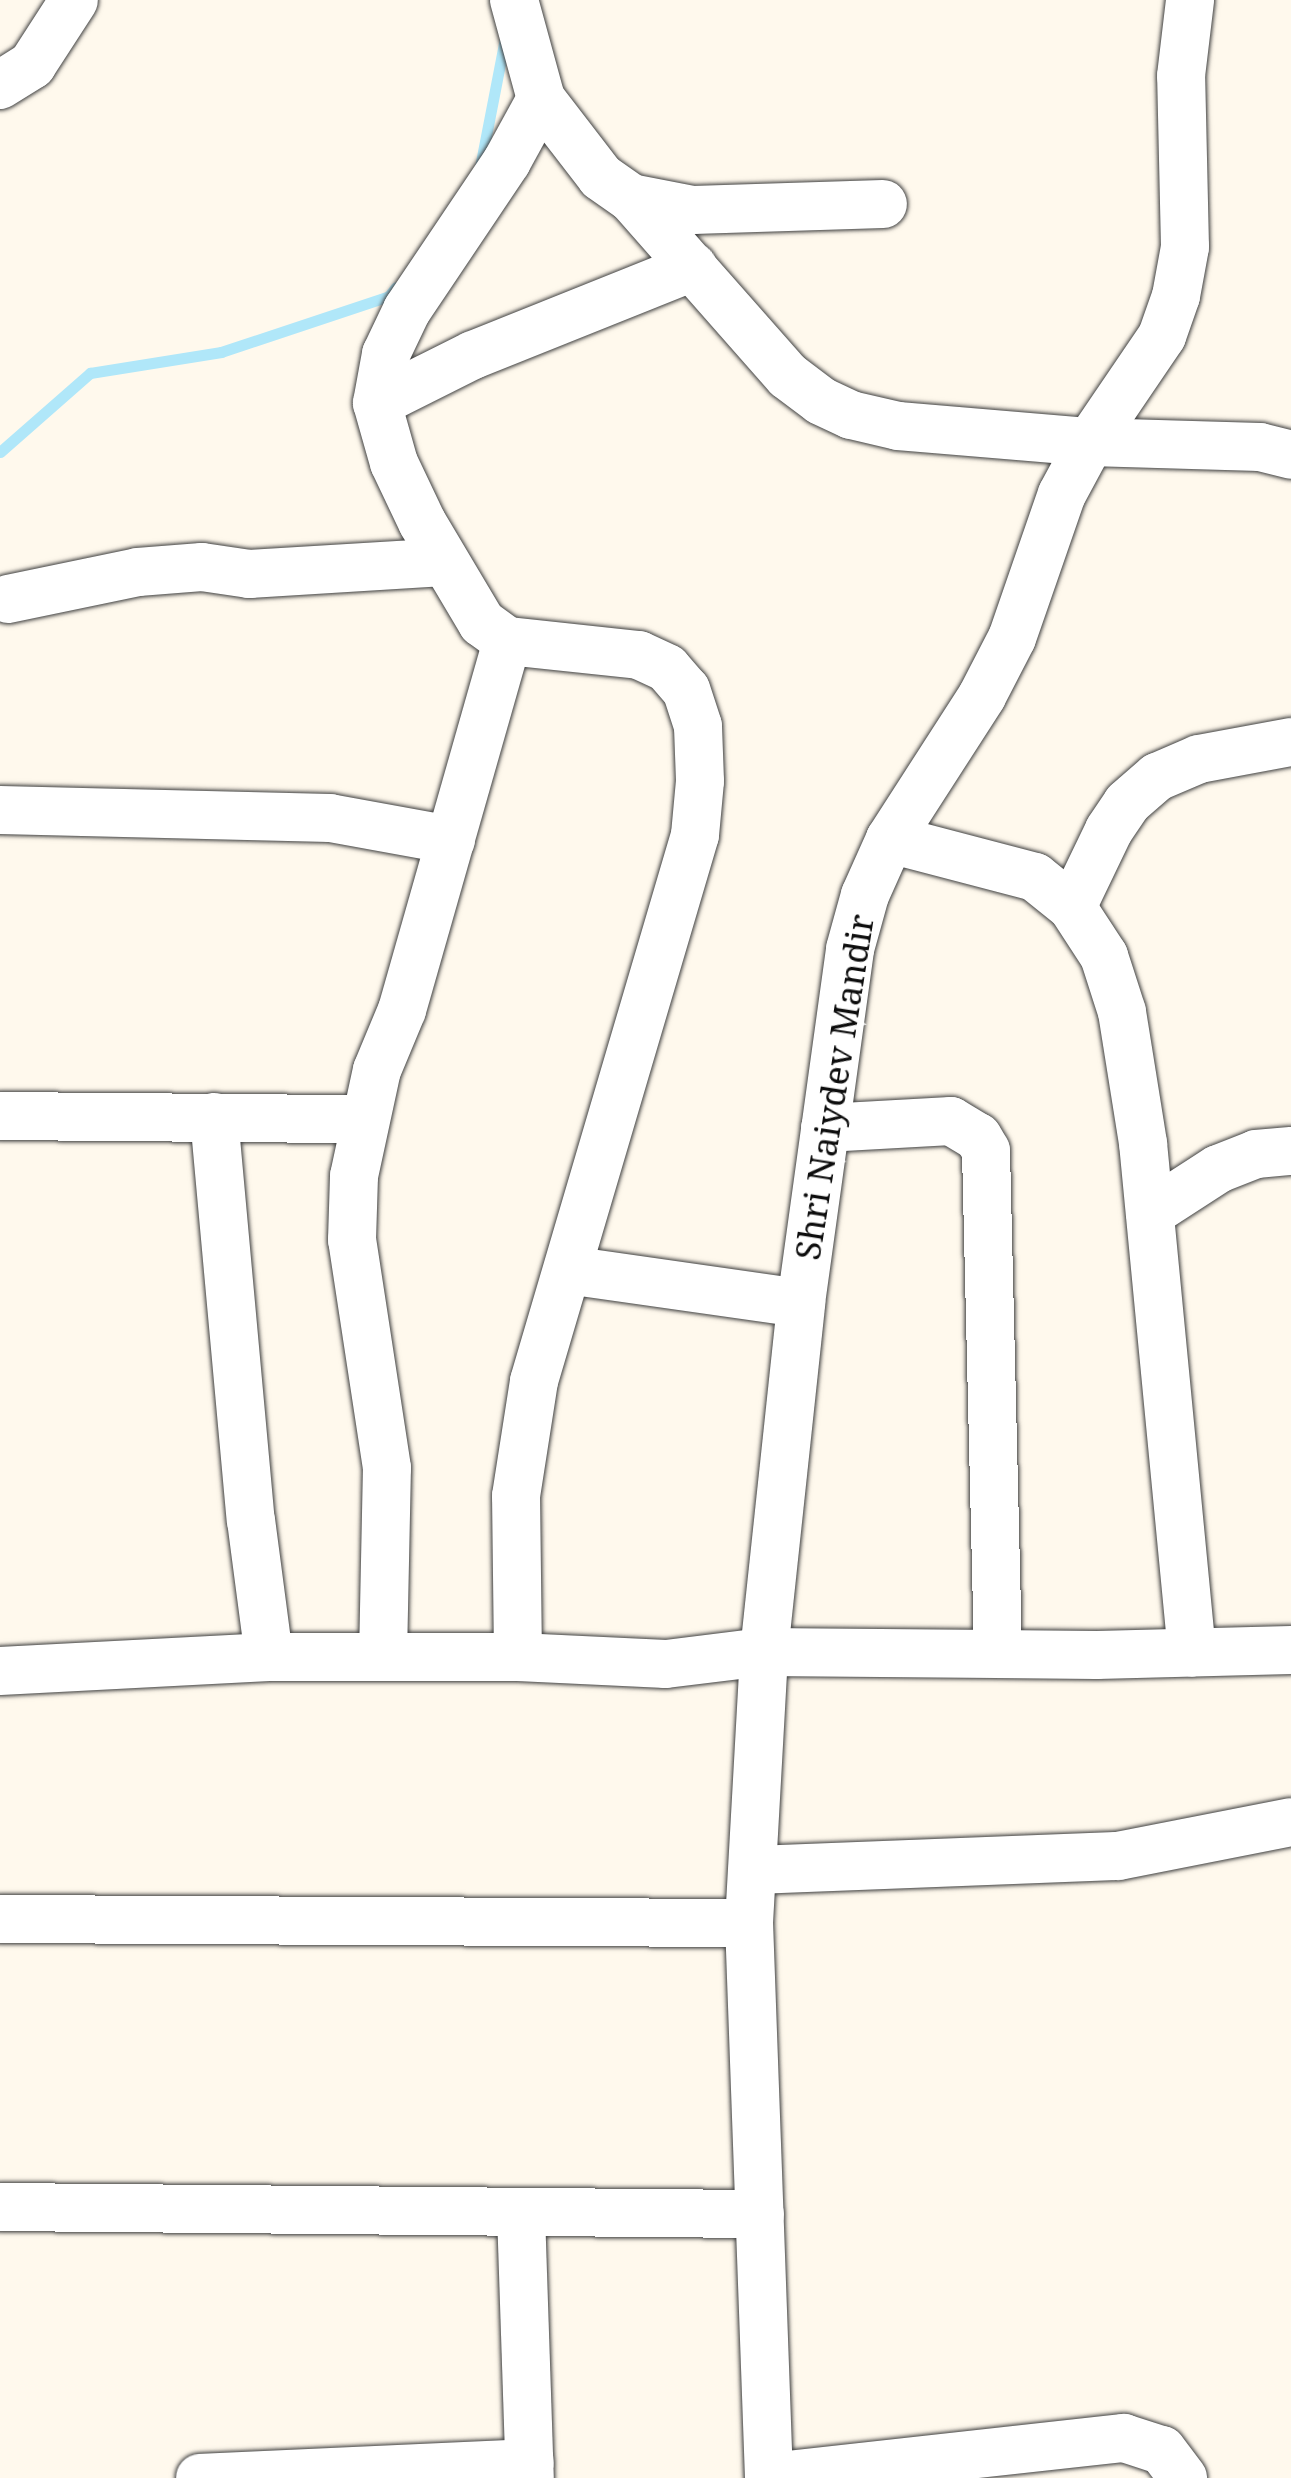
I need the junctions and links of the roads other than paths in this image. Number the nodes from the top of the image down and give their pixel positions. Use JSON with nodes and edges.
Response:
{"nodes":[{"id":1,"x":74,"y":0,"type":"edge"},
{"id":2,"x":514,"y":0,"type":"edge"},
{"id":3,"x":1190,"y":0,"type":"edge"},
{"id":4,"x":0,"y":84,"type":"edge"},
{"id":5,"x":541,"y":99,"type":"junction"},
{"id":6,"x":631,"y":198,"type":"junction"},
{"id":7,"x":883,"y":204,"type":"dead end"},
{"id":8,"x":693,"y":267,"type":"junction"},
{"id":9,"x":377,"y":403,"type":"junction"},
{"id":10,"x":1090,"y":442,"type":"junction"},
{"id":11,"x":1291,"y":455,"type":"edge"},
{"id":12,"x":444,"y":562,"type":"junction"},
{"id":13,"x":8,"y":599,"type":"dead end"},
{"id":14,"x":507,"y":641,"type":"junction"},
{"id":15,"x":1289,"y":747,"type":"edge"},
{"id":16,"x":0,"y":810,"type":"edge"},
{"id":17,"x":451,"y":840,"type":"junction"},
{"id":18,"x":890,"y":840,"type":"junction"},
{"id":19,"x":1072,"y":907,"type":"junction"},
{"id":20,"x":0,"y":1116,"type":"edge"},
{"id":21,"x":214,"y":1118,"type":"junction"},
{"id":22,"x":365,"y":1119,"type":"junction"},
{"id":23,"x":825,"y":1128,"type":"junction"},
{"id":24,"x":1291,"y":1152,"type":"edge"},
{"id":25,"x":1150,"y":1213,"type":"junction"},
{"id":26,"x":568,"y":1270,"type":"junction"},
{"id":27,"x":800,"y":1303,"type":"junction"},
{"id":28,"x":1291,"y":1650,"type":"edge"},
{"id":29,"x":764,"y":1652,"type":"junction"},
{"id":30,"x":1192,"y":1653,"type":"junction"},
{"id":31,"x":998,"y":1654,"type":"junction"},
{"id":32,"x":269,"y":1656,"type":"junction"},
{"id":33,"x":383,"y":1657,"type":"junction"},
{"id":34,"x":518,"y":1657,"type":"junction"},
{"id":35,"x":0,"y":1671,"type":"edge"},
{"id":36,"x":1291,"y":1822,"type":"edge"},
{"id":37,"x":753,"y":1870,"type":"junction"},
{"id":38,"x":0,"y":1919,"type":"edge"},
{"id":39,"x":749,"y":1924,"type":"junction"},
{"id":40,"x":0,"y":2207,"type":"edge"},
{"id":41,"x":521,"y":2213,"type":"junction"},
{"id":42,"x":760,"y":2214,"type":"junction"},
{"id":43,"x":530,"y":2471,"type":"edge"},
{"id":44,"x":769,"y":2477,"type":"edge"},
{"id":45,"x":200,"y":2478,"type":"edge"},
{"id":46,"x":1183,"y":2478,"type":"edge"}],
"edges":[{"from":1,"to":4,"type":"street"},
{"from":2,"to":5,"type":"street"},
{"from":3,"to":10,"type":"street","name":"Shri Naiydev Mandir"},
{"from":5,"to":6,"type":"street"},
{"from":5,"to":9,"type":"street"},
{"from":6,"to":7,"type":"street"},
{"from":6,"to":8,"type":"street"},
{"from":8,"to":9,"type":"street"},
{"from":8,"to":10,"type":"street"},
{"from":9,"to":12,"type":"street"},
{"from":10,"to":11,"type":"street"},
{"from":10,"to":18,"type":"street","name":"Shri Naiydev Mandir"},
{"from":12,"to":13,"type":"street"},
{"from":12,"to":14,"type":"street"},
{"from":14,"to":17,"type":"street"},
{"from":14,"to":26,"type":"street"},
{"from":15,"to":19,"type":"street"},
{"from":16,"to":17,"type":"street"},
{"from":17,"to":22,"type":"street"},
{"from":18,"to":19,"type":"street"},
{"from":18,"to":23,"type":"street","name":"Shri Naiydev Mandir"},
{"from":19,"to":25,"type":"street"},
{"from":20,"to":21,"type":"street"},
{"from":21,"to":22,"type":"street"},
{"from":21,"to":32,"type":"street"},
{"from":22,"to":33,"type":"street"},
{"from":23,"to":27,"type":"street","name":"Shri Naiydev Mandir"},
{"from":23,"to":31,"type":"street"},
{"from":24,"to":25,"type":"street"},
{"from":25,"to":30,"type":"street"},
{"from":26,"to":27,"type":"street"},
{"from":26,"to":34,"type":"street"},
{"from":27,"to":29,"type":"street","name":"Shri Naiydev Mandir"},
{"from":28,"to":30,"type":"street"},
{"from":29,"to":31,"type":"street"},
{"from":29,"to":34,"type":"street"},
{"from":29,"to":37,"type":"street","name":"Shri Naiydev Mandir"},
{"from":30,"to":31,"type":"street"},
{"from":32,"to":33,"type":"street"},
{"from":32,"to":35,"type":"street"},
{"from":33,"to":34,"type":"street"},
{"from":36,"to":37,"type":"street"},
{"from":37,"to":39,"type":"street","name":"Shri Naiydev Mandir"},
{"from":38,"to":39,"type":"street"},
{"from":39,"to":42,"type":"street","name":"Shri Naiydev Mandir"},
{"from":40,"to":41,"type":"street"},
{"from":41,"to":42,"type":"street"},
{"from":41,"to":43,"type":"street"},
{"from":42,"to":44,"type":"street","name":"Shri Naiydev Mandir"},
{"from":43,"to":45,"type":"street"},
{"from":44,"to":46,"type":"street"}]}
